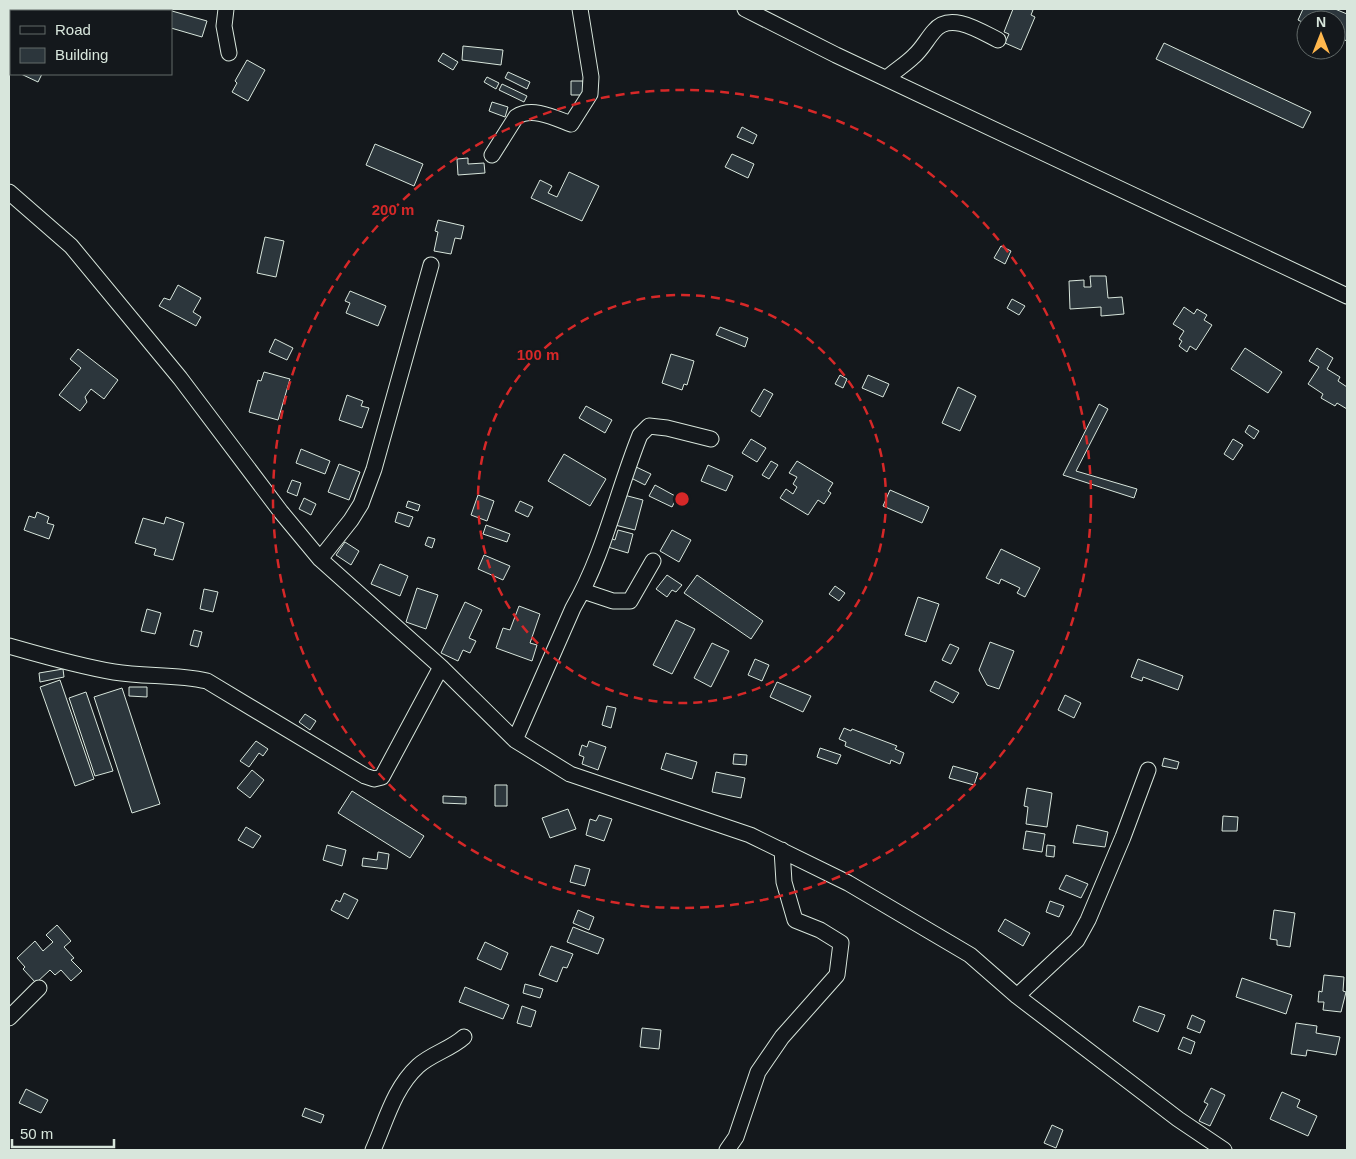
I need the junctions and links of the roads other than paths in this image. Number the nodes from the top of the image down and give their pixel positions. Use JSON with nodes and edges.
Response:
{"nodes":[{"id":1,"x":226,"y":9,"type":"edge"},
{"id":2,"x":580,"y":9,"type":"edge"},
{"id":3,"x":745,"y":9,"type":"edge"},
{"id":4,"x":998,"y":40,"type":"dead end"},
{"id":5,"x":230,"y":53,"type":"dead end"},
{"id":6,"x":887,"y":78,"type":"junction"},
{"id":7,"x":492,"y":154,"type":"dead end"},
{"id":8,"x":9,"y":192,"type":"edge"},
{"id":9,"x":431,"y":265,"type":"dead end"},
{"id":10,"x":1347,"y":296,"type":"edge"},
{"id":11,"x":711,"y":439,"type":"dead end"},
{"id":12,"x":320,"y":559,"type":"junction"},
{"id":13,"x":653,"y":561,"type":"dead end"},
{"id":14,"x":583,"y":592,"type":"junction"},
{"id":15,"x":9,"y":646,"type":"edge"},
{"id":16,"x":441,"y":667,"type":"junction"},
{"id":17,"x":515,"y":740,"type":"junction"},
{"id":18,"x":1148,"y":770,"type":"dead end"},
{"id":19,"x":782,"y":850,"type":"junction"},
{"id":20,"x":39,"y":988,"type":"dead end"},
{"id":21,"x":1017,"y":996,"type":"junction"},
{"id":22,"x":9,"y":1018,"type":"edge"},
{"id":23,"x":464,"y":1037,"type":"dead end"},
{"id":24,"x":373,"y":1150,"type":"edge"},
{"id":25,"x":728,"y":1150,"type":"edge"},
{"id":26,"x":1224,"y":1150,"type":"edge"}],
"edges":[{"from":1,"to":5,"type":"street"},
{"from":2,"to":7,"type":"street"},
{"from":3,"to":6,"type":"street"},
{"from":4,"to":6,"type":"street"},
{"from":6,"to":10,"type":"street"},
{"from":8,"to":12,"type":"street"},
{"from":9,"to":12,"type":"street"},
{"from":11,"to":14,"type":"street"},
{"from":12,"to":16,"type":"street"},
{"from":13,"to":14,"type":"street"},
{"from":14,"to":17,"type":"street"},
{"from":15,"to":16,"type":"street"},
{"from":16,"to":17,"type":"street"},
{"from":17,"to":19,"type":"street"},
{"from":18,"to":21,"type":"street"},
{"from":19,"to":21,"type":"street"},
{"from":19,"to":25,"type":"street"},
{"from":20,"to":22,"type":"street"},
{"from":21,"to":26,"type":"street"},
{"from":23,"to":24,"type":"street"}]}
